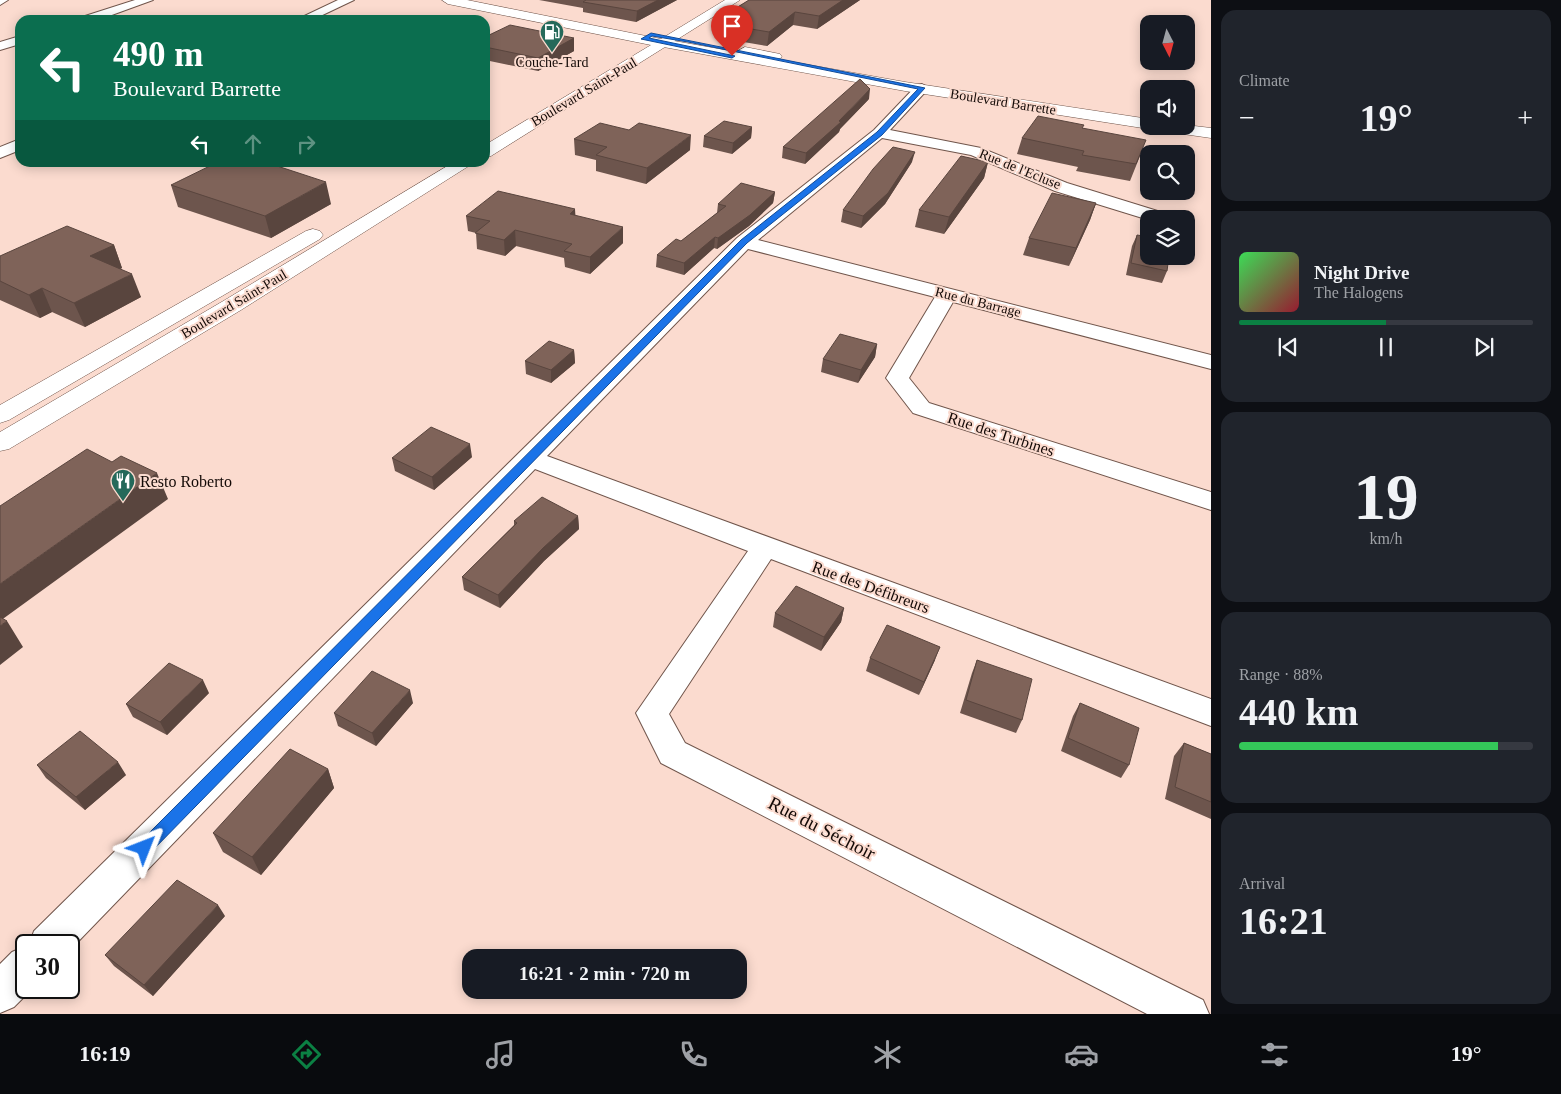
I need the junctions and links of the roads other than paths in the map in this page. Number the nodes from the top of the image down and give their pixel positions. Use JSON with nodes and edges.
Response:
{"nodes":[{"id":1,"x":147,"y":0,"type":"edge"},
{"id":2,"x":348,"y":0,"type":"edge"},
{"id":3,"x":448,"y":0,"type":"edge"},
{"id":4,"x":710,"y":0,"type":"edge"},
{"id":5,"x":734,"y":0,"type":"edge"},
{"id":6,"x":697,"y":7,"type":"dead end"},
{"id":7,"x":101,"y":15,"type":"edge"},
{"id":8,"x":314,"y":15,"type":"edge"},
{"id":9,"x":658,"y":36,"type":"junction"},
{"id":10,"x":15,"y":42,"type":"edge"},
{"id":11,"x":0,"y":46,"type":"edge"},
{"id":12,"x":628,"y":48,"type":"dead end"},
{"id":13,"x":857,"y":77,"type":"junction"},
{"id":14,"x":922,"y":88,"type":"junction"},
{"id":15,"x":1140,"y":123,"type":"edge"},
{"id":16,"x":1195,"y":131,"type":"edge"},
{"id":17,"x":879,"y":133,"type":"junction"},
{"id":18,"x":1211,"y":134,"type":"edge"},
{"id":19,"x":15,"y":146,"type":"edge"},
{"id":20,"x":490,"y":149,"type":"edge"},
{"id":21,"x":0,"y":153,"type":"edge"},
{"id":22,"x":459,"y":167,"type":"edge"},
{"id":23,"x":425,"y":168,"type":"edge"},
{"id":24,"x":390,"y":188,"type":"dead end"},
{"id":25,"x":1140,"y":211,"type":"edge"},
{"id":26,"x":335,"y":221,"type":"dead end"},
{"id":27,"x":744,"y":242,"type":"junction"},
{"id":28,"x":947,"y":294,"type":"junction"},
{"id":29,"x":1211,"y":362,"type":"edge"},
{"id":30,"x":0,"y":415,"type":"edge"},
{"id":31,"x":0,"y":443,"type":"edge"},
{"id":32,"x":531,"y":459,"type":"junction"},
{"id":33,"x":1211,"y":501,"type":"edge"},
{"id":34,"x":765,"y":547,"type":"junction"},
{"id":35,"x":1211,"y":713,"type":"edge"},
{"id":36,"x":59,"y":934,"type":"edge"},
{"id":37,"x":15,"y":977,"type":"edge"},
{"id":38,"x":0,"y":993,"type":"edge"},
{"id":39,"x":1189,"y":1014,"type":"edge"}],
"edges":[{"from":1,"to":7,"type":"street"},
{"from":2,"to":8,"type":"street"},
{"from":3,"to":9,"type":"main road","name":"Boulevard Barrette"},
{"from":4,"to":6,"type":"main road"},
{"from":5,"to":9,"type":"main road","name":"Boulevard Saint-Paul"},
{"from":9,"to":12,"type":"main road","name":"Boulevard Saint-Paul"},
{"from":9,"to":13,"type":"main road","name":"Boulevard Barrette"},
{"from":9,"to":13,"type":"main road","name":"Boulevard Barrette"},
{"from":9,"to":20,"type":"main road","name":"Boulevard Saint-Paul"},
{"from":10,"to":11,"type":"street"},
{"from":13,"to":14,"type":"main road","name":"Boulevard Barrette"},
{"from":14,"to":15,"type":"main road","name":"Boulevard Barrette"},
{"from":14,"to":17,"type":"street"},
{"from":16,"to":18,"type":"main road"},
{"from":17,"to":25,"type":"street","name":"Rue de l'Ecluse"},
{"from":17,"to":27,"type":"street"},
{"from":19,"to":21,"type":"street"},
{"from":22,"to":31,"type":"main road","name":"Boulevard Saint-Paul"},
{"from":23,"to":24,"type":"main road"},
{"from":26,"to":30,"type":"main road","name":"Boulevard Saint-Paul"},
{"from":27,"to":28,"type":"street","name":"Rue du Barrage"},
{"from":27,"to":32,"type":"street"},
{"from":28,"to":29,"type":"street","name":"Rue du Barrage"},
{"from":28,"to":33,"type":"street","name":"Rue des Turbines"},
{"from":32,"to":34,"type":"street","name":"Rue des Défibreurs"},
{"from":32,"to":36,"type":"street"},
{"from":34,"to":35,"type":"street","name":"Rue des Défibreurs"},
{"from":34,"to":39,"type":"street","name":"Rue du Séchoir"},
{"from":37,"to":38,"type":"street"}]}
